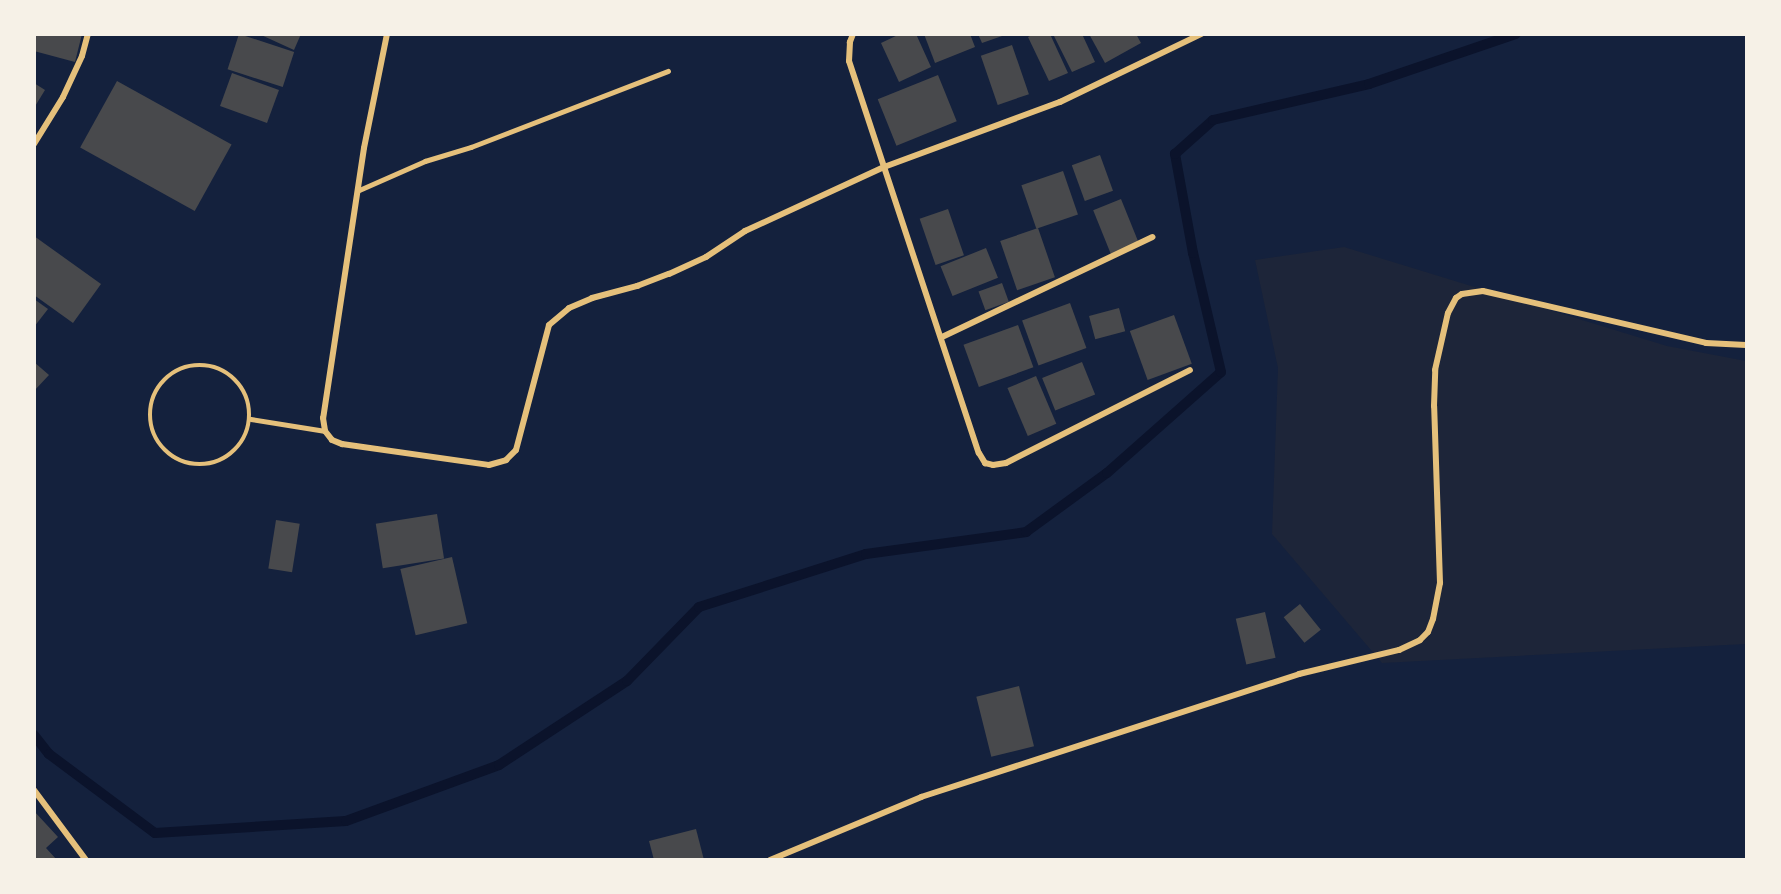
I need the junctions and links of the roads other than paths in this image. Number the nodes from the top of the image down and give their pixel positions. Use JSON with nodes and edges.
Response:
{"nodes":[{"id":1,"x":88,"y":34,"type":"edge"},
{"id":2,"x":387,"y":34,"type":"edge"},
{"id":3,"x":853,"y":34,"type":"edge"},
{"id":4,"x":1201,"y":34,"type":"edge"},
{"id":5,"x":668,"y":71,"type":"dead end"},
{"id":6,"x":34,"y":144,"type":"edge"},
{"id":7,"x":884,"y":167,"type":"junction"},
{"id":8,"x":357,"y":191,"type":"junction"},
{"id":9,"x":1153,"y":237,"type":"dead end"},
{"id":10,"x":942,"y":337,"type":"junction"},
{"id":11,"x":1746,"y":345,"type":"edge"},
{"id":12,"x":1190,"y":370,"type":"dead end"},
{"id":13,"x":251,"y":419,"type":"junction"},
{"id":14,"x":325,"y":431,"type":"junction"},
{"id":15,"x":34,"y":790,"type":"edge"},
{"id":16,"x":86,"y":860,"type":"edge"},
{"id":17,"x":770,"y":860,"type":"edge"}],
"edges":[{"from":1,"to":6,"type":"street"},
{"from":2,"to":8,"type":"street"},
{"from":3,"to":7,"type":"street"},
{"from":4,"to":7,"type":"street"},
{"from":5,"to":8,"type":"lane"},
{"from":7,"to":10,"type":"street"},
{"from":7,"to":14,"type":"street"},
{"from":8,"to":14,"type":"street"},
{"from":9,"to":10,"type":"street"},
{"from":10,"to":12,"type":"street"},
{"from":11,"to":17,"type":"street"},
{"from":13,"to":13,"type":"lane"},
{"from":13,"to":14,"type":"lane"},
{"from":15,"to":16,"type":"street"}]}
